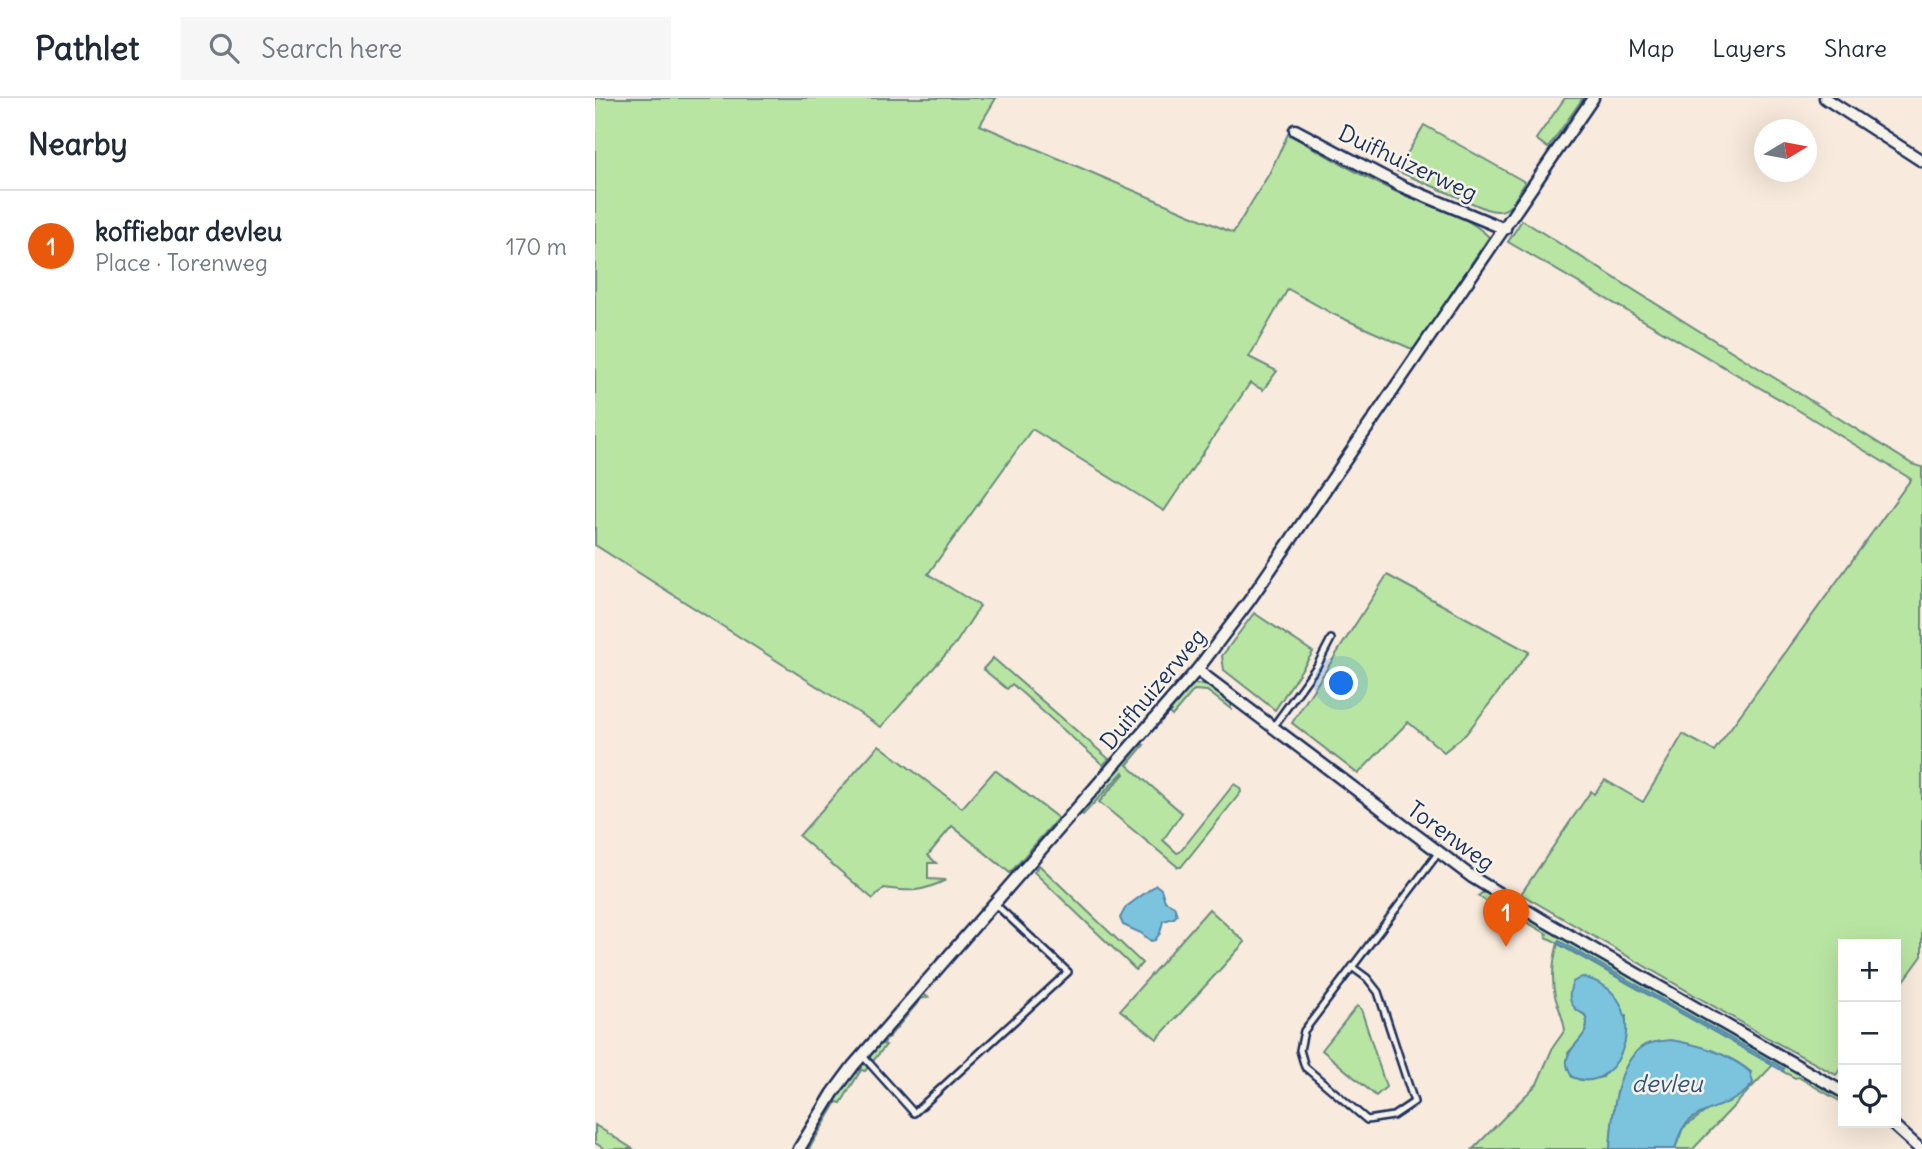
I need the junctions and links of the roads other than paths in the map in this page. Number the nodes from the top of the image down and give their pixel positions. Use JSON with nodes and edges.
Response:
{"nodes":[{"id":1,"x":1593,"y":98,"type":"edge"},
{"id":2,"x":1825,"y":98,"type":"edge"},
{"id":3,"x":1295,"y":130,"type":"dead end"},
{"id":4,"x":1922,"y":161,"type":"edge"},
{"id":5,"x":1505,"y":229,"type":"junction"},
{"id":6,"x":1331,"y":639,"type":"dead end"},
{"id":7,"x":1197,"y":670,"type":"junction"},
{"id":8,"x":1273,"y":727,"type":"junction"},
{"id":9,"x":1439,"y":852,"type":"junction"},
{"id":10,"x":994,"y":903,"type":"junction"},
{"id":11,"x":1352,"y":967,"type":"junction"},
{"id":12,"x":862,"y":1055,"type":"junction"},
{"id":13,"x":1838,"y":1089,"type":"edge"},
{"id":14,"x":1897,"y":1128,"type":"edge"},
{"id":15,"x":799,"y":1149,"type":"edge"},
{"id":16,"x":1920,"y":1149,"type":"edge"}],
"edges":[{"from":1,"to":5,"type":"street","name":"Duifhuizerweg"},
{"from":2,"to":4,"type":"street"},
{"from":3,"to":5,"type":"street","name":"Duifhuizerweg"},
{"from":5,"to":7,"type":"street","name":"Duifhuizerweg"},
{"from":6,"to":8,"type":"lane"},
{"from":7,"to":8,"type":"street","name":"Torenweg"},
{"from":7,"to":10,"type":"street","name":"Duifhuizerweg"},
{"from":8,"to":9,"type":"street","name":"Torenweg"},
{"from":9,"to":11,"type":"lane"},
{"from":9,"to":13,"type":"street","name":"Torenweg"},
{"from":10,"to":12,"type":"street","name":"Duifhuizerweg"},
{"from":10,"to":12,"type":"lane"},
{"from":11,"to":11,"type":"lane"},
{"from":12,"to":15,"type":"street","name":"Duifhuizerweg"},
{"from":14,"to":16,"type":"street"}]}
